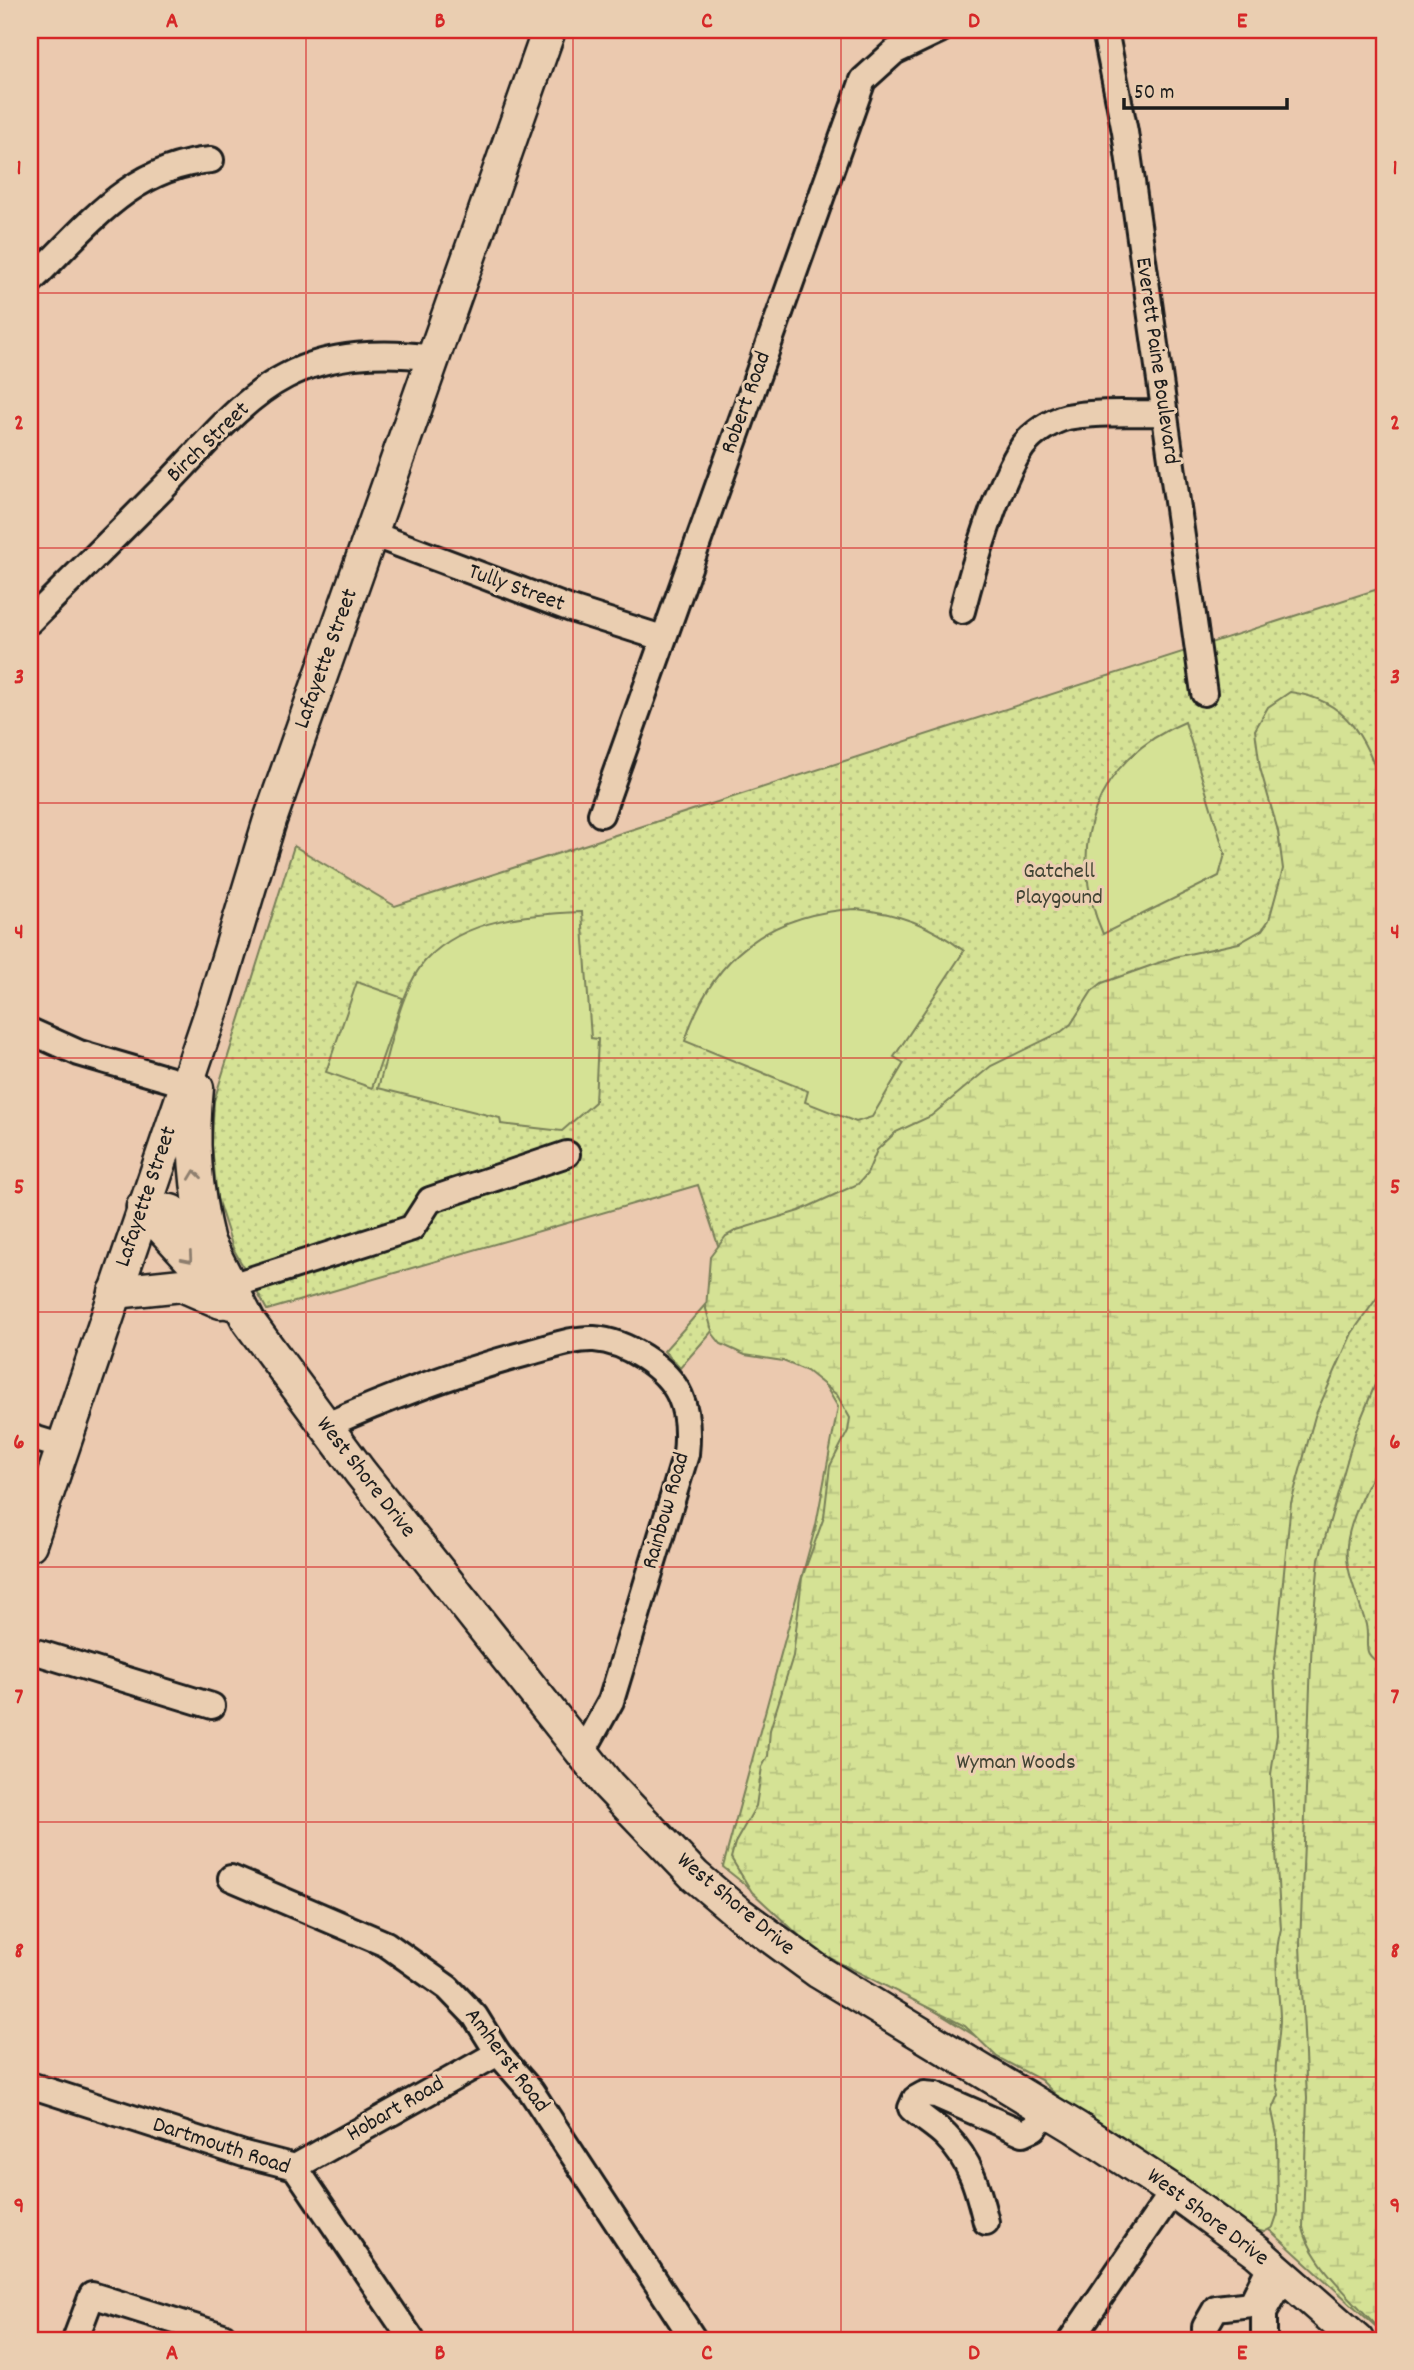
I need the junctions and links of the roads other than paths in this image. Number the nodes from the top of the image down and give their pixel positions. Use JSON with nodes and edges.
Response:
{"nodes":[{"id":1,"x":549,"y":30,"type":"edge"},
{"id":2,"x":940,"y":30,"type":"edge"},
{"id":3,"x":1105,"y":30,"type":"edge"},
{"id":4,"x":211,"y":160,"type":"dead end"},
{"id":5,"x":30,"y":282,"type":"edge"},
{"id":6,"x":432,"y":358,"type":"junction"},
{"id":7,"x":1163,"y":413,"type":"junction"},
{"id":8,"x":372,"y":534,"type":"junction"},
{"id":9,"x":962,"y":611,"type":"dead end"},
{"id":10,"x":30,"y":621,"type":"edge"},
{"id":11,"x":662,"y":638,"type":"junction"},
{"id":12,"x":1204,"y":693,"type":"dead end"},
{"id":13,"x":601,"y":814,"type":"dead end"},
{"id":14,"x":207,"y":1024,"type":"junction"},
{"id":15,"x":30,"y":1031,"type":"edge"},
{"id":16,"x":185,"y":1084,"type":"junction"},
{"id":17,"x":567,"y":1154,"type":"dead end"},
{"id":18,"x":143,"y":1207,"type":"junction"},
{"id":19,"x":208,"y":1242,"type":"junction"},
{"id":20,"x":231,"y":1286,"type":"junction"},
{"id":21,"x":115,"y":1292,"type":"junction"},
{"id":22,"x":249,"y":1322,"type":"junction"},
{"id":23,"x":325,"y":1426,"type":"junction"},
{"id":24,"x":30,"y":1437,"type":"edge"},
{"id":25,"x":63,"y":1447,"type":"junction"},
{"id":26,"x":30,"y":1544,"type":"edge"},
{"id":27,"x":30,"y":1650,"type":"edge"},
{"id":28,"x":212,"y":1706,"type":"dead end"},
{"id":29,"x":582,"y":1753,"type":"junction"},
{"id":30,"x":232,"y":1878,"type":"dead end"},
{"id":31,"x":498,"y":2053,"type":"junction"},
{"id":32,"x":30,"y":2085,"type":"edge"},
{"id":33,"x":1047,"y":2111,"type":"junction"},
{"id":34,"x":295,"y":2166,"type":"junction"},
{"id":35,"x":1172,"y":2190,"type":"junction"},
{"id":36,"x":986,"y":2222,"type":"dead end"},
{"id":37,"x":1278,"y":2270,"type":"junction"},
{"id":38,"x":1354,"y":2338,"type":"edge"},
{"id":39,"x":75,"y":2340,"type":"edge"},
{"id":40,"x":226,"y":2340,"type":"edge"},
{"id":41,"x":412,"y":2340,"type":"edge"},
{"id":42,"x":694,"y":2340,"type":"edge"},
{"id":43,"x":1071,"y":2340,"type":"edge"},
{"id":44,"x":1205,"y":2340,"type":"edge"},
{"id":45,"x":1264,"y":2340,"type":"edge"}],
"edges":[{"from":1,"to":6,"type":"main road","name":"Lafayette Street"},
{"from":2,"to":11,"type":"street","name":"Robert Road"},
{"from":3,"to":7,"type":"street","name":"Everett Paine Boulevard"},
{"from":4,"to":5,"type":"street"},
{"from":6,"to":8,"type":"main road","name":"Lafayette Street"},
{"from":6,"to":10,"type":"street","name":"Birch Street"},
{"from":7,"to":9,"type":"street"},
{"from":7,"to":12,"type":"street","name":"Everett Paine Boulevard"},
{"from":8,"to":11,"type":"street","name":"Tully Street"},
{"from":8,"to":14,"type":"main road","name":"Lafayette Street"},
{"from":11,"to":13,"type":"street","name":"Robert Road"},
{"from":14,"to":16,"type":"main road","name":"Lafayette Street"},
{"from":19,"to":14,"type":"main road","one_way":true},
{"from":15,"to":16,"type":"street"},
{"from":16,"to":18,"type":"main road","name":"Lafayette Street"},
{"from":17,"to":20,"type":"street"},
{"from":18,"to":19,"type":"main road","name":"West Shore Drive"},
{"from":18,"to":21,"type":"main road","name":"Lafayette Street"},
{"from":18,"to":22,"type":"main road","name":"West Shore Drive","one_way":true},
{"from":19,"to":20,"type":"main road","name":"West Shore Drive"},
{"from":20,"to":22,"type":"main road","name":"West Shore Drive"},
{"from":21,"to":22,"type":"main road","name":"Lafayette Street"},
{"from":21,"to":25,"type":"main road","name":"Lafayette Street"},
{"from":22,"to":23,"type":"main road","name":"West Shore Drive"},
{"from":23,"to":29,"type":"main road","name":"West Shore Drive"},
{"from":23,"to":29,"type":"street","name":"Rainbow Road"},
{"from":24,"to":25,"type":"street"},
{"from":25,"to":26,"type":"main road","name":"Lafayette Street"},
{"from":27,"to":28,"type":"street"},
{"from":29,"to":33,"type":"main road","name":"West Shore Drive"},
{"from":30,"to":31,"type":"street","name":"Amherst Road"},
{"from":31,"to":34,"type":"street","name":"Hobart Road"},
{"from":31,"to":42,"type":"street","name":"Amherst Road"},
{"from":32,"to":34,"type":"street","name":"Dartmouth Road"},
{"from":33,"to":35,"type":"main road","name":"West Shore Drive"},
{"from":33,"to":36,"type":"street"},
{"from":34,"to":41,"type":"street","name":"Dartmouth Road"},
{"from":35,"to":37,"type":"main road","name":"West Shore Drive"},
{"from":35,"to":43,"type":"street"},
{"from":37,"to":38,"type":"main road","name":"West Shore Drive"},
{"from":37,"to":44,"type":"street"},
{"from":37,"to":45,"type":"street"},
{"from":39,"to":40,"type":"street"}]}
